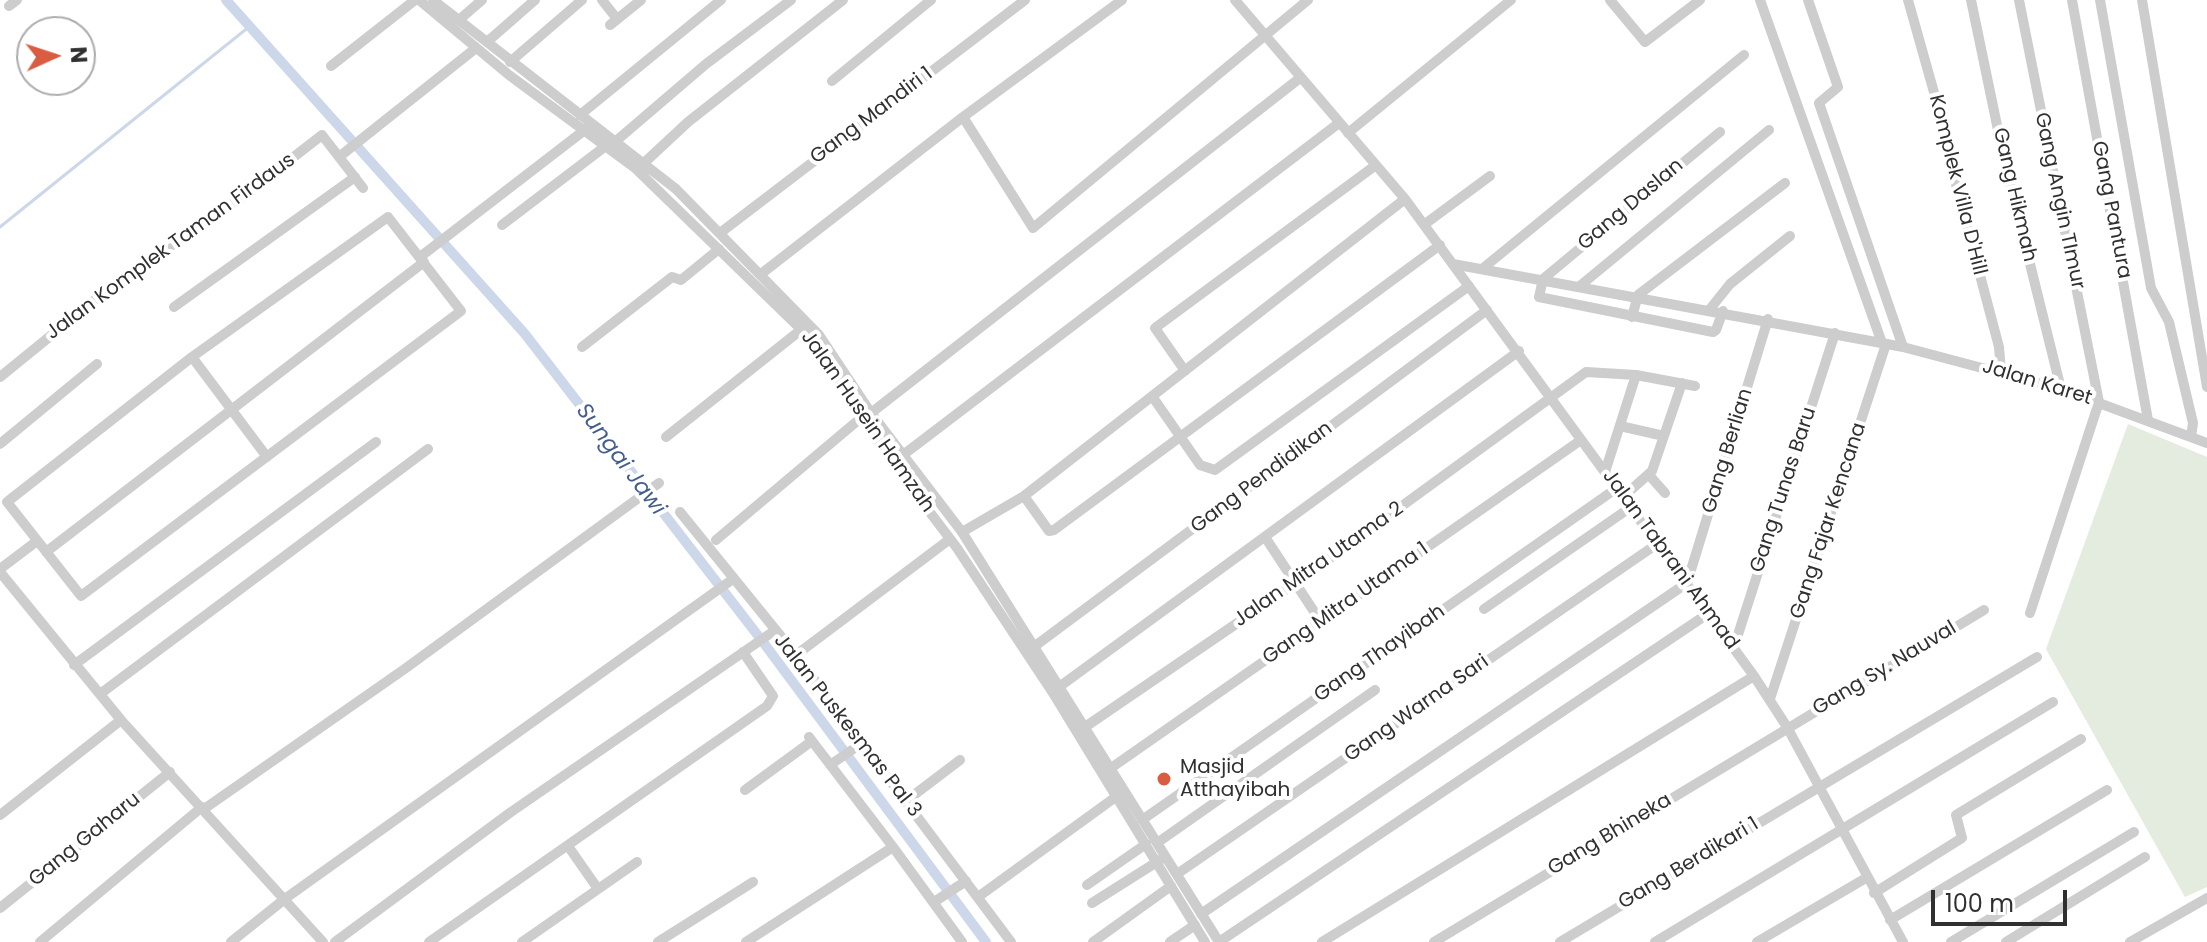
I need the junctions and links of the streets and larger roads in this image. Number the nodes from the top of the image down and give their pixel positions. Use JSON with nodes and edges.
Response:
{"nodes":[{"id":1,"x":417,"y":0,"type":"edge"},
{"id":2,"x":433,"y":0,"type":"edge"},
{"id":3,"x":482,"y":0,"type":"edge"},
{"id":4,"x":535,"y":0,"type":"edge"},
{"id":5,"x":582,"y":0,"type":"edge"},
{"id":6,"x":602,"y":0,"type":"edge"},
{"id":7,"x":641,"y":0,"type":"edge"},
{"id":8,"x":721,"y":0,"type":"edge"},
{"id":9,"x":791,"y":0,"type":"edge"},
{"id":10,"x":843,"y":0,"type":"edge"},
{"id":11,"x":1025,"y":0,"type":"edge"},
{"id":12,"x":1122,"y":0,"type":"edge"},
{"id":13,"x":1235,"y":0,"type":"edge"},
{"id":14,"x":1308,"y":0,"type":"edge"},
{"id":15,"x":1511,"y":0,"type":"edge"},
{"id":16,"x":1610,"y":0,"type":"edge"},
{"id":17,"x":1700,"y":0,"type":"edge"},
{"id":18,"x":1760,"y":0,"type":"edge"},
{"id":19,"x":1808,"y":0,"type":"edge"},
{"id":20,"x":1908,"y":0,"type":"edge"},
{"id":21,"x":1971,"y":0,"type":"edge"},
{"id":22,"x":2019,"y":0,"type":"edge"},
{"id":23,"x":2072,"y":0,"type":"edge"},
{"id":24,"x":2100,"y":0,"type":"edge"},
{"id":25,"x":2142,"y":0,"type":"edge"},
{"id":26,"x":927,"y":3,"type":"edge"},
{"id":27,"x":459,"y":20,"type":"junction"},
{"id":28,"x":1266,"y":36,"type":"junction"},
{"id":29,"x":487,"y":42,"type":"junction"},
{"id":30,"x":476,"y":48,"type":"junction"},
{"id":31,"x":1744,"y":55,"type":"dead end"},
{"id":32,"x":510,"y":62,"type":"junction"},
{"id":33,"x":331,"y":66,"type":"dead end"},
{"id":34,"x":516,"y":74,"type":"junction"},
{"id":35,"x":1300,"y":78,"type":"junction"},
{"id":36,"x":832,"y":81,"type":"dead end"},
{"id":37,"x":580,"y":115,"type":"junction"},
{"id":38,"x":963,"y":117,"type":"junction"},
{"id":39,"x":1339,"y":123,"type":"junction"},
{"id":40,"x":586,"y":129,"type":"junction"},
{"id":41,"x":1769,"y":130,"type":"dead end"},
{"id":42,"x":1720,"y":132,"type":"dead end"},
{"id":43,"x":1348,"y":133,"type":"junction"},
{"id":44,"x":612,"y":143,"type":"junction"},
{"id":45,"x":343,"y":153,"type":"junction"},
{"id":46,"x":644,"y":163,"type":"junction"},
{"id":47,"x":1376,"y":165,"type":"junction"},
{"id":48,"x":1490,"y":176,"type":"dead end"},
{"id":49,"x":355,"y":177,"type":"junction"},
{"id":50,"x":1785,"y":183,"type":"dead end"},
{"id":51,"x":363,"y":188,"type":"dead end"},
{"id":52,"x":1405,"y":199,"type":"junction"},
{"id":53,"x":1425,"y":224,"type":"junction"},
{"id":54,"x":502,"y":225,"type":"dead end"},
{"id":55,"x":720,"y":233,"type":"junction"},
{"id":56,"x":1790,"y":236,"type":"dead end"},
{"id":57,"x":1440,"y":245,"type":"junction"},
{"id":58,"x":719,"y":249,"type":"junction"},
{"id":59,"x":422,"y":260,"type":"junction"},
{"id":60,"x":1453,"y":264,"type":"junction"},
{"id":61,"x":745,"y":266,"type":"junction"},
{"id":62,"x":1482,"y":269,"type":"junction"},
{"id":63,"x":761,"y":274,"type":"junction"},
{"id":64,"x":1543,"y":279,"type":"junction"},
{"id":65,"x":1581,"y":285,"type":"junction"},
{"id":66,"x":1469,"y":286,"type":"junction"},
{"id":67,"x":1597,"y":288,"type":"junction"},
{"id":68,"x":1638,"y":295,"type":"junction"},
{"id":69,"x":174,"y":307,"type":"dead end"},
{"id":70,"x":1710,"y":309,"type":"junction"},
{"id":71,"x":1487,"y":310,"type":"junction"},
{"id":72,"x":1592,"y":310,"type":"junction"},
{"id":73,"x":1723,"y":311,"type":"junction"},
{"id":74,"x":1632,"y":317,"type":"junction"},
{"id":75,"x":1768,"y":319,"type":"junction"},
{"id":76,"x":802,"y":329,"type":"junction"},
{"id":77,"x":1835,"y":333,"type":"junction"},
{"id":78,"x":1884,"y":343,"type":"junction"},
{"id":79,"x":582,"y":347,"type":"dead end"},
{"id":80,"x":1903,"y":347,"type":"junction"},
{"id":81,"x":1519,"y":351,"type":"junction"},
{"id":82,"x":192,"y":357,"type":"junction"},
{"id":83,"x":97,"y":364,"type":"dead end"},
{"id":84,"x":1185,"y":371,"type":"junction"},
{"id":85,"x":2001,"y":371,"type":"junction"},
{"id":86,"x":1636,"y":375,"type":"junction"},
{"id":87,"x":0,"y":377,"type":"edge"},
{"id":88,"x":1682,"y":383,"type":"junction"},
{"id":89,"x":1695,"y":386,"type":"dead end"},
{"id":90,"x":2207,"y":387,"type":"edge"},
{"id":91,"x":2061,"y":389,"type":"junction"},
{"id":92,"x":1152,"y":396,"type":"junction"},
{"id":93,"x":1550,"y":399,"type":"junction"},
{"id":94,"x":2099,"y":402,"type":"junction"},
{"id":95,"x":231,"y":411,"type":"junction"},
{"id":96,"x":866,"y":415,"type":"junction"},
{"id":97,"x":2148,"y":420,"type":"junction"},
{"id":98,"x":1620,"y":426,"type":"junction"},
{"id":99,"x":1182,"y":436,"type":"junction"},
{"id":100,"x":1664,"y":436,"type":"junction"},
{"id":101,"x":666,"y":437,"type":"dead end"},
{"id":102,"x":2191,"y":437,"type":"junction"},
{"id":103,"x":1581,"y":440,"type":"junction"},
{"id":104,"x":376,"y":442,"type":"dead end"},
{"id":105,"x":2207,"y":443,"type":"edge"},
{"id":106,"x":0,"y":444,"type":"edge"},
{"id":107,"x":428,"y":449,"type":"dead end"},
{"id":108,"x":903,"y":455,"type":"junction"},
{"id":109,"x":267,"y":457,"type":"junction"},
{"id":110,"x":1605,"y":472,"type":"junction"},
{"id":111,"x":1649,"y":475,"type":"junction"},
{"id":112,"x":655,"y":486,"type":"dead end"},
{"id":113,"x":1620,"y":492,"type":"junction"},
{"id":114,"x":1665,"y":493,"type":"dead end"},
{"id":115,"x":1024,"y":496,"type":"junction"},
{"id":116,"x":1631,"y":507,"type":"junction"},
{"id":117,"x":680,"y":512,"type":"dead end"},
{"id":118,"x":962,"y":532,"type":"junction"},
{"id":119,"x":1265,"y":537,"type":"junction"},
{"id":120,"x":950,"y":539,"type":"junction"},
{"id":121,"x":716,"y":540,"type":"dead end"},
{"id":122,"x":37,"y":541,"type":"junction"},
{"id":123,"x":1657,"y":544,"type":"junction"},
{"id":124,"x":46,"y":552,"type":"junction"},
{"id":125,"x":0,"y":570,"type":"edge"},
{"id":126,"x":730,"y":582,"type":"junction"},
{"id":127,"x":1296,"y":583,"type":"junction"},
{"id":128,"x":1687,"y":583,"type":"junction"},
{"id":129,"x":1484,"y":609,"type":"dead end"},
{"id":130,"x":1984,"y":610,"type":"dead end"},
{"id":131,"x":1709,"y":613,"type":"junction"},
{"id":132,"x":2030,"y":613,"type":"dead end"},
{"id":133,"x":1321,"y":622,"type":"junction"},
{"id":134,"x":771,"y":633,"type":"junction"},
{"id":135,"x":1035,"y":646,"type":"junction"},
{"id":136,"x":1734,"y":647,"type":"junction"},
{"id":137,"x":745,"y":651,"type":"junction"},
{"id":138,"x":796,"y":655,"type":"junction"},
{"id":139,"x":2037,"y":657,"type":"dead end"},
{"id":140,"x":74,"y":665,"type":"junction"},
{"id":141,"x":1044,"y":672,"type":"junction"},
{"id":142,"x":1754,"y":676,"type":"junction"},
{"id":143,"x":1059,"y":687,"type":"junction"},
{"id":144,"x":1375,"y":690,"type":"dead end"},
{"id":145,"x":100,"y":694,"type":"junction"},
{"id":146,"x":1770,"y":699,"type":"junction"},
{"id":147,"x":2053,"y":702,"type":"dead end"},
{"id":148,"x":121,"y":720,"type":"junction"},
{"id":149,"x":1085,"y":727,"type":"junction"},
{"id":150,"x":1787,"y":727,"type":"junction"},
{"id":151,"x":2081,"y":739,"type":"dead end"},
{"id":152,"x":862,"y":743,"type":"junction"},
{"id":153,"x":960,"y":760,"type":"dead end"},
{"id":154,"x":833,"y":763,"type":"junction"},
{"id":155,"x":1111,"y":768,"type":"junction"},
{"id":156,"x":170,"y":772,"type":"junction"},
{"id":157,"x":1817,"y":787,"type":"junction"},
{"id":158,"x":745,"y":790,"type":"dead end"},
{"id":159,"x":2107,"y":790,"type":"dead end"},
{"id":160,"x":1117,"y":796,"type":"junction"},
{"id":161,"x":906,"y":801,"type":"junction"},
{"id":162,"x":203,"y":808,"type":"junction"},
{"id":163,"x":0,"y":815,"type":"edge"},
{"id":164,"x":1142,"y":820,"type":"junction"},
{"id":165,"x":1841,"y":832,"type":"junction"},
{"id":166,"x":2134,"y":832,"type":"dead end"},
{"id":167,"x":1151,"y":843,"type":"junction"},
{"id":168,"x":568,"y":846,"type":"junction"},
{"id":169,"x":893,"y":847,"type":"junction"},
{"id":170,"x":2145,"y":857,"type":"dead end"},
{"id":171,"x":1161,"y":860,"type":"junction"},
{"id":172,"x":637,"y":862,"type":"dead end"},
{"id":173,"x":1177,"y":874,"type":"junction"},
{"id":174,"x":1866,"y":878,"type":"junction"},
{"id":175,"x":753,"y":882,"type":"dead end"},
{"id":176,"x":962,"y":883,"type":"junction"},
{"id":177,"x":1087,"y":885,"type":"dead end"},
{"id":178,"x":1171,"y":886,"type":"junction"},
{"id":179,"x":598,"y":889,"type":"junction"},
{"id":180,"x":1874,"y":893,"type":"junction"},
{"id":181,"x":978,"y":897,"type":"junction"},
{"id":182,"x":286,"y":898,"type":"junction"},
{"id":183,"x":2207,"y":898,"type":"edge"},
{"id":184,"x":937,"y":900,"type":"junction"},
{"id":185,"x":1092,"y":903,"type":"dead end"},
{"id":186,"x":0,"y":908,"type":"edge"},
{"id":187,"x":1201,"y":914,"type":"junction"},
{"id":188,"x":1890,"y":920,"type":"junction"},
{"id":189,"x":1195,"y":925,"type":"junction"},
{"id":190,"x":1899,"y":941,"type":"edge"},
{"id":191,"x":40,"y":942,"type":"edge"},
{"id":192,"x":231,"y":942,"type":"edge"},
{"id":193,"x":323,"y":942,"type":"edge"},
{"id":194,"x":335,"y":942,"type":"edge"},
{"id":195,"x":429,"y":942,"type":"edge"},
{"id":196,"x":522,"y":942,"type":"edge"},
{"id":197,"x":658,"y":942,"type":"edge"},
{"id":198,"x":746,"y":942,"type":"edge"},
{"id":199,"x":962,"y":942,"type":"edge"},
{"id":200,"x":1011,"y":942,"type":"edge"},
{"id":201,"x":1093,"y":942,"type":"edge"},
{"id":202,"x":1170,"y":942,"type":"edge"},
{"id":203,"x":1205,"y":942,"type":"edge"},
{"id":204,"x":1219,"y":942,"type":"edge"},
{"id":205,"x":1322,"y":942,"type":"edge"},
{"id":206,"x":1434,"y":942,"type":"edge"},
{"id":207,"x":1560,"y":942,"type":"edge"},
{"id":208,"x":1655,"y":942,"type":"edge"},
{"id":209,"x":1757,"y":942,"type":"edge"},
{"id":210,"x":1951,"y":942,"type":"edge"},
{"id":211,"x":2006,"y":942,"type":"edge"},
{"id":212,"x":2130,"y":942,"type":"edge"}],
"edges":[{"from":1,"to":30,"type":"street","name":"Jalan Husein Hamzah"},
{"from":1,"to":33,"type":"street"},
{"from":2,"to":27,"type":"street","name":"Jalan Husein Hamzah"},
{"from":3,"to":27,"type":"street"},
{"from":4,"to":29,"type":"street"},
{"from":5,"to":32,"type":"street"},
{"from":6,"to":7,"type":"street"},
{"from":8,"to":37,"type":"street"},
{"from":9,"to":44,"type":"street"},
{"from":10,"to":46,"type":"street"},
{"from":11,"to":55,"type":"street","name":"Gang Mandiri 1"},
{"from":12,"to":38,"type":"street"},
{"from":13,"to":28,"type":"street","name":"Jalan Tabrani Ahmad"},
{"from":14,"to":28,"type":"street"},
{"from":15,"to":43,"type":"street"},
{"from":16,"to":17,"type":"street"},
{"from":18,"to":78,"type":"street"},
{"from":19,"to":80,"type":"street"},
{"from":20,"to":85,"type":"street","name":"Komplek Villa D'Hill"},
{"from":21,"to":91,"type":"street","name":"Gang Hikmah"},
{"from":22,"to":94,"type":"street","name":"Gang Angin TImur"},
{"from":23,"to":97,"type":"street","name":"Gang Pantura"},
{"from":24,"to":102,"type":"street"},
{"from":25,"to":90,"type":"street"},
{"from":26,"to":36,"type":"street"},
{"from":27,"to":29,"type":"street","name":"Jalan Husein Hamzah"},
{"from":28,"to":35,"type":"street","name":"Jalan Tabrani Ahmad"},
{"from":28,"to":38,"type":"street"},
{"from":29,"to":32,"type":"street","name":"Jalan Husein Hamzah"},
{"from":30,"to":34,"type":"street","name":"Jalan Husein Hamzah"},
{"from":30,"to":45,"type":"street"},
{"from":31,"to":62,"type":"street"},
{"from":32,"to":34,"type":"street","name":"Jalan Husein Hamzah"},
{"from":34,"to":37,"type":"street","name":"Jalan Husein Hamzah"},
{"from":34,"to":40,"type":"street","name":"Jalan Husein Hamzah"},
{"from":35,"to":39,"type":"street","name":"Jalan Tabrani Ahmad"},
{"from":35,"to":96,"type":"street"},
{"from":37,"to":44,"type":"street","name":"Jalan Husein Hamzah"},
{"from":38,"to":63,"type":"street"},
{"from":39,"to":43,"type":"street","name":"Jalan Tabrani Ahmad"},
{"from":39,"to":108,"type":"street"},
{"from":40,"to":44,"type":"street","name":"Jalan Husein Hamzah"},
{"from":40,"to":59,"type":"street"},
{"from":41,"to":65,"type":"street"},
{"from":42,"to":64,"type":"street","name":"Gang Daslan"},
{"from":43,"to":47,"type":"street","name":"Jalan Tabrani Ahmad"},
{"from":44,"to":46,"type":"street","name":"Jalan Husein Hamzah"},
{"from":44,"to":54,"type":"street"},
{"from":44,"to":58,"type":"street","name":"Jalan Husein Hamzah"},
{"from":45,"to":49,"type":"street"},
{"from":45,"to":87,"type":"street","name":"Jalan Komplek Taman Firdaus"},
{"from":46,"to":55,"type":"street","name":"Jalan Husein Hamzah"},
{"from":47,"to":52,"type":"street","name":"Jalan Tabrani Ahmad"},
{"from":47,"to":84,"type":"street"},
{"from":48,"to":53,"type":"street"},
{"from":49,"to":51,"type":"street"},
{"from":49,"to":69,"type":"street"},
{"from":50,"to":68,"type":"street"},
{"from":52,"to":53,"type":"street","name":"Jalan Tabrani Ahmad"},
{"from":52,"to":84,"type":"street"},
{"from":53,"to":57,"type":"street","name":"Jalan Tabrani Ahmad"},
{"from":55,"to":61,"type":"street","name":"Jalan Husein Hamzah"},
{"from":56,"to":70,"type":"street"},
{"from":57,"to":60,"type":"street","name":"Jalan Tabrani Ahmad"},
{"from":57,"to":99,"type":"street"},
{"from":58,"to":61,"type":"street","name":"Jalan Husein Hamzah"},
{"from":58,"to":79,"type":"street"},
{"from":59,"to":82,"type":"street"},
{"from":59,"to":95,"type":"street"},
{"from":59,"to":109,"type":"street"},
{"from":60,"to":62,"type":"street","name":"Jalan Karet"},
{"from":60,"to":66,"type":"street","name":"Jalan Tabrani Ahmad"},
{"from":61,"to":63,"type":"street","name":"Jalan Husein Hamzah"},
{"from":61,"to":76,"type":"street","name":"Jalan Husein Hamzah"},
{"from":62,"to":64,"type":"street","name":"Jalan Karet"},
{"from":63,"to":96,"type":"street","name":"Jalan Husein Hamzah"},
{"from":64,"to":65,"type":"street","name":"Jalan Karet"},
{"from":64,"to":72,"type":"street"},
{"from":65,"to":67,"type":"street","name":"Jalan Karet"},
{"from":66,"to":71,"type":"street","name":"Jalan Tabrani Ahmad"},
{"from":66,"to":99,"type":"street"},
{"from":67,"to":68,"type":"street","name":"Jalan Karet"},
{"from":67,"to":72,"type":"street"},
{"from":68,"to":70,"type":"street","name":"Jalan Karet"},
{"from":68,"to":74,"type":"street"},
{"from":70,"to":73,"type":"street","name":"Jalan Karet"},
{"from":71,"to":81,"type":"street","name":"Jalan Tabrani Ahmad"},
{"from":71,"to":135,"type":"street","name":"Gang Pendidikan"},
{"from":72,"to":74,"type":"street"},
{"from":73,"to":74,"type":"street"},
{"from":73,"to":75,"type":"street","name":"Jalan Karet"},
{"from":75,"to":77,"type":"street","name":"Jalan Karet"},
{"from":75,"to":128,"type":"street","name":"Gang Berlian"},
{"from":76,"to":96,"type":"street","name":"Jalan Husein Hamzah"},
{"from":76,"to":101,"type":"street"},
{"from":77,"to":78,"type":"street","name":"Jalan Karet"},
{"from":77,"to":136,"type":"street","name":"Gang Tunas Baru"},
{"from":78,"to":80,"type":"street","name":"Jalan Karet"},
{"from":78,"to":146,"type":"street","name":"Gang Fajar Kencana"},
{"from":80,"to":85,"type":"street","name":"Jalan Karet"},
{"from":81,"to":93,"type":"street","name":"Jalan Tabrani Ahmad"},
{"from":81,"to":119,"type":"street"},
{"from":82,"to":95,"type":"street"},
{"from":82,"to":122,"type":"street"},
{"from":83,"to":106,"type":"street"},
{"from":84,"to":92,"type":"street"},
{"from":85,"to":91,"type":"street","name":"Jalan Karet"},
{"from":86,"to":88,"type":"street","name":"Jalan Mitra Utama 2"},
{"from":86,"to":93,"type":"street","name":"Jalan Mitra Utama 2"},
{"from":86,"to":98,"type":"street"},
{"from":88,"to":89,"type":"street","name":"Jalan Mitra Utama 2"},
{"from":88,"to":100,"type":"street"},
{"from":91,"to":94,"type":"street","name":"Jalan Karet"},
{"from":92,"to":99,"type":"street"},
{"from":92,"to":115,"type":"street"},
{"from":93,"to":103,"type":"street","name":"Jalan Tabrani Ahmad"},
{"from":93,"to":127,"type":"street","name":"Jalan Mitra Utama 2"},
{"from":94,"to":97,"type":"street","name":"Jalan Karet"},
{"from":94,"to":132,"type":"street"},
{"from":95,"to":109,"type":"street"},
{"from":95,"to":124,"type":"street"},
{"from":96,"to":108,"type":"street","name":"Jalan Husein Hamzah"},
{"from":96,"to":120,"type":"street","name":"Jalan Husein Hamzah"},
{"from":96,"to":121,"type":"street"},
{"from":97,"to":102,"type":"street","name":"Jalan Karet"},
{"from":98,"to":100,"type":"street"},
{"from":98,"to":110,"type":"street"},
{"from":99,"to":115,"type":"street"},
{"from":100,"to":111,"type":"street"},
{"from":102,"to":105,"type":"street","name":"Jalan Karet"},
{"from":103,"to":110,"type":"street","name":"Jalan Tabrani Ahmad"},
{"from":103,"to":133,"type":"street","name":"Gang Mitra Utama 1"},
{"from":104,"to":140,"type":"street"},
{"from":107,"to":145,"type":"street"},
{"from":108,"to":118,"type":"street","name":"Jalan Husein Hamzah"},
{"from":109,"to":124,"type":"street"},
{"from":110,"to":113,"type":"street","name":"Jalan Tabrani Ahmad"},
{"from":111,"to":113,"type":"street","name":"Gang Thayibah"},
{"from":111,"to":114,"type":"street"},
{"from":112,"to":162,"type":"street"},
{"from":113,"to":116,"type":"street","name":"Jalan Tabrani Ahmad"},
{"from":113,"to":164,"type":"street","name":"Gang Thayibah"},
{"from":115,"to":118,"type":"street"},
{"from":116,"to":123,"type":"street","name":"Jalan Tabrani Ahmad"},
{"from":116,"to":129,"type":"street"},
{"from":117,"to":126,"type":"street","name":"Jalan Puskesmas Pal 3"},
{"from":118,"to":135,"type":"street","name":"Jalan Husein Hamzah"},
{"from":119,"to":127,"type":"street"},
{"from":119,"to":143,"type":"street"},
{"from":120,"to":138,"type":"street"},
{"from":120,"to":141,"type":"street","name":"Jalan Husein Hamzah"},
{"from":122,"to":124,"type":"street"},
{"from":122,"to":125,"type":"street"},
{"from":123,"to":128,"type":"street","name":"Jalan Tabrani Ahmad"},
{"from":123,"to":173,"type":"street","name":"Gang Warna Sari"},
{"from":125,"to":140,"type":"street"},
{"from":126,"to":134,"type":"street","name":"Jalan Puskesmas Pal 3"},
{"from":126,"to":182,"type":"street"},
{"from":127,"to":133,"type":"street"},
{"from":127,"to":149,"type":"street","name":"Jalan Mitra Utama 2"},
{"from":128,"to":131,"type":"street","name":"Jalan Tabrani Ahmad"},
{"from":128,"to":187,"type":"street"},
{"from":130,"to":150,"type":"street","name":"Gang Sy. Nauval"},
{"from":131,"to":136,"type":"street","name":"Jalan Tabrani Ahmad"},
{"from":131,"to":204,"type":"street"},
{"from":133,"to":155,"type":"street","name":"Gang Mitra Utama 1"},
{"from":134,"to":137,"type":"street"},
{"from":134,"to":138,"type":"street","name":"Jalan Puskesmas Pal 3"},
{"from":135,"to":141,"type":"street","name":"Jalan Husein Hamzah"},
{"from":136,"to":142,"type":"street","name":"Jalan Tabrani Ahmad"},
{"from":137,"to":168,"type":"street"},
{"from":137,"to":194,"type":"street"},
{"from":138,"to":152,"type":"street","name":"Jalan Puskesmas Pal 3"},
{"from":139,"to":157,"type":"street","name":"Gang Berdikari 1"},
{"from":140,"to":145,"type":"street"},
{"from":141,"to":143,"type":"street","name":"Jalan Husein Hamzah"},
{"from":141,"to":160,"type":"street","name":"Jalan Husein Hamzah"},
{"from":142,"to":146,"type":"street","name":"Jalan Tabrani Ahmad"},
{"from":142,"to":205,"type":"street"},
{"from":143,"to":149,"type":"street","name":"Jalan Husein Hamzah"},
{"from":144,"to":167,"type":"street"},
{"from":145,"to":148,"type":"street"},
{"from":146,"to":150,"type":"street","name":"Jalan Tabrani Ahmad"},
{"from":147,"to":165,"type":"street"},
{"from":148,"to":156,"type":"street"},
{"from":148,"to":163,"type":"street"},
{"from":149,"to":155,"type":"street","name":"Jalan Husein Hamzah"},
{"from":150,"to":157,"type":"street","name":"Jalan Tabrani Ahmad"},
{"from":150,"to":206,"type":"street","name":"Gang Bhineka"},
{"from":151,"to":180,"type":"street"},
{"from":152,"to":154,"type":"street"},
{"from":152,"to":161,"type":"street","name":"Jalan Puskesmas Pal 3"},
{"from":153,"to":161,"type":"street"},
{"from":154,"to":158,"type":"street"},
{"from":154,"to":169,"type":"street"},
{"from":155,"to":164,"type":"street","name":"Jalan Husein Hamzah"},
{"from":156,"to":162,"type":"street"},
{"from":156,"to":186,"type":"street","name":"Gang Gaharu"},
{"from":157,"to":165,"type":"street","name":"Jalan Tabrani Ahmad"},
{"from":157,"to":207,"type":"street","name":"Gang Berdikari 1"},
{"from":159,"to":188,"type":"street"},
{"from":160,"to":167,"type":"street","name":"Jalan Husein Hamzah"},
{"from":160,"to":181,"type":"street"},
{"from":161,"to":176,"type":"street","name":"Jalan Puskesmas Pal 3"},
{"from":162,"to":182,"type":"street"},
{"from":162,"to":191,"type":"street"},
{"from":164,"to":167,"type":"street","name":"Jalan Husein Hamzah"},
{"from":165,"to":174,"type":"street","name":"Jalan Tabrani Ahmad"},
{"from":165,"to":208,"type":"street"},
{"from":166,"to":210,"type":"street"},
{"from":167,"to":171,"type":"street","name":"Jalan Husein Hamzah"},
{"from":167,"to":177,"type":"street"},
{"from":168,"to":179,"type":"street"},
{"from":168,"to":195,"type":"street"},
{"from":169,"to":184,"type":"street"},
{"from":169,"to":198,"type":"street"},
{"from":170,"to":211,"type":"street"},
{"from":171,"to":173,"type":"street","name":"Jalan Husein Hamzah"},
{"from":171,"to":178,"type":"street","name":"Jalan Husein Hamzah"},
{"from":171,"to":185,"type":"street"},
{"from":172,"to":179,"type":"street"},
{"from":173,"to":187,"type":"street","name":"Jalan Husein Hamzah"},
{"from":174,"to":180,"type":"street","name":"Jalan Tabrani Ahmad"},
{"from":174,"to":209,"type":"street"},
{"from":175,"to":197,"type":"street"},
{"from":176,"to":181,"type":"street","name":"Jalan Puskesmas Pal 3"},
{"from":176,"to":184,"type":"street"},
{"from":178,"to":189,"type":"street","name":"Jalan Husein Hamzah"},
{"from":178,"to":201,"type":"street"},
{"from":179,"to":196,"type":"street"},
{"from":180,"to":188,"type":"street","name":"Jalan Tabrani Ahmad"},
{"from":181,"to":200,"type":"street","name":"Jalan Puskesmas Pal 3"},
{"from":182,"to":192,"type":"street"},
{"from":182,"to":193,"type":"street"},
{"from":183,"to":212,"type":"street"},
{"from":184,"to":199,"type":"street"},
{"from":187,"to":204,"type":"street","name":"Jalan Husein Hamzah"},
{"from":188,"to":190,"type":"street","name":"Jalan Tabrani Ahmad"},
{"from":189,"to":202,"type":"street"},
{"from":189,"to":203,"type":"street","name":"Jalan Husein Hamzah"}]}
